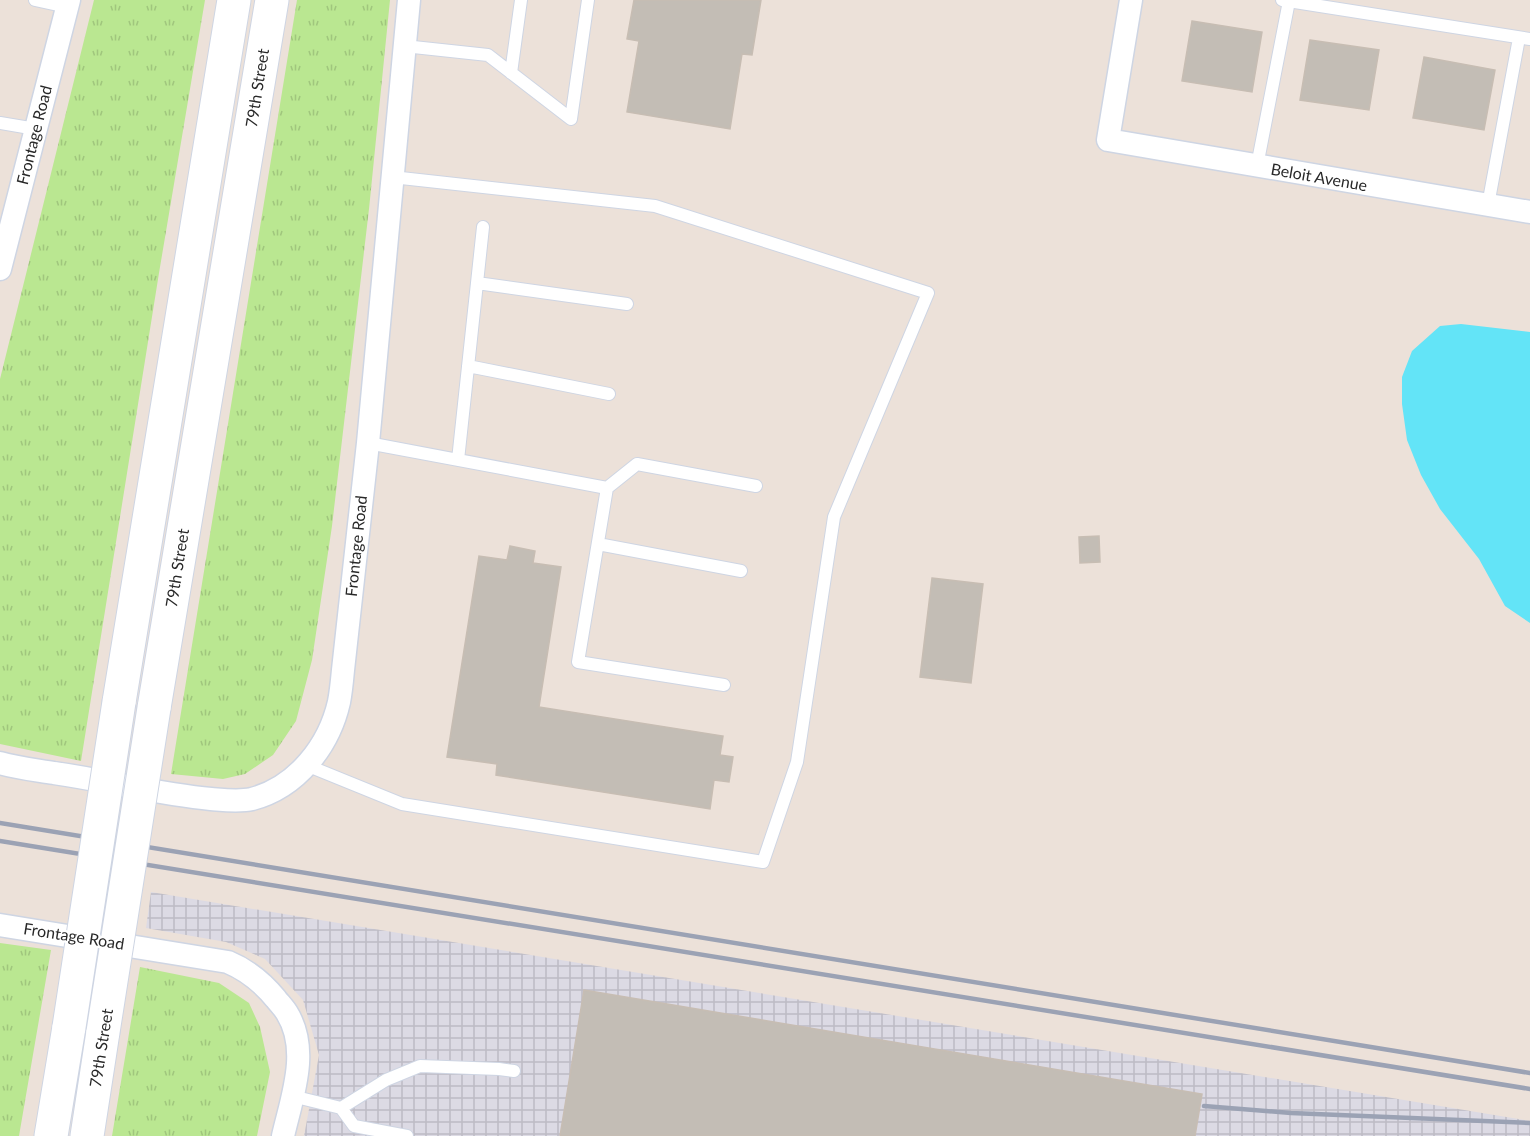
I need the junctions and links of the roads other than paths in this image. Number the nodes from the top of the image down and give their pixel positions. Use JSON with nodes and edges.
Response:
{"nodes":[{"id":1,"x":35,"y":0,"type":"edge"},
{"id":2,"x":234,"y":0,"type":"edge"},
{"id":3,"x":272,"y":0,"type":"edge"},
{"id":4,"x":409,"y":0,"type":"edge"},
{"id":5,"x":521,"y":0,"type":"edge"},
{"id":6,"x":588,"y":0,"type":"edge"},
{"id":7,"x":1131,"y":0,"type":"edge"},
{"id":8,"x":1286,"y":1,"type":"edge"},
{"id":9,"x":68,"y":3,"type":"edge"},
{"id":10,"x":1524,"y":38,"type":"edge"},
{"id":11,"x":404,"y":46,"type":"junction"},
{"id":12,"x":511,"y":73,"type":"junction"},
{"id":13,"x":0,"y":123,"type":"edge"},
{"id":14,"x":36,"y":129,"type":"junction"},
{"id":15,"x":1257,"y":166,"type":"junction"},
{"id":16,"x":392,"y":177,"type":"junction"},
{"id":17,"x":1488,"y":205,"type":"junction"},
{"id":18,"x":1530,"y":212,"type":"edge"},
{"id":19,"x":483,"y":227,"type":"dead end"},
{"id":20,"x":0,"y":269,"type":"edge"},
{"id":21,"x":477,"y":283,"type":"junction"},
{"id":22,"x":627,"y":304,"type":"dead end"},
{"id":23,"x":468,"y":366,"type":"junction"},
{"id":24,"x":609,"y":394,"type":"dead end"},
{"id":25,"x":368,"y":443,"type":"junction"},
{"id":26,"x":458,"y":460,"type":"junction"},
{"id":27,"x":756,"y":486,"type":"dead end"},
{"id":28,"x":607,"y":488,"type":"junction"},
{"id":29,"x":598,"y":544,"type":"junction"},
{"id":30,"x":741,"y":571,"type":"dead end"},
{"id":31,"x":724,"y":685,"type":"dead end"},
{"id":32,"x":0,"y":763,"type":"edge"},
{"id":33,"x":306,"y":765,"type":"junction"},
{"id":34,"x":0,"y":925,"type":"edge"},
{"id":35,"x":514,"y":1071,"type":"dead end"},
{"id":36,"x":292,"y":1096,"type":"junction"},
{"id":37,"x":341,"y":1108,"type":"junction"},
{"id":38,"x":353,"y":1131,"type":"edge"},
{"id":39,"x":51,"y":1136,"type":"edge"},
{"id":40,"x":87,"y":1136,"type":"edge"},
{"id":41,"x":283,"y":1136,"type":"edge"},
{"id":42,"x":407,"y":1136,"type":"edge"}],
"edges":[{"from":1,"to":9,"type":"lane"},
{"from":2,"to":39,"type":"main road","bridge":true},
{"from":3,"to":40,"type":"main road","name":"79th Street","bridge":true},
{"from":4,"to":11,"type":"street","name":"Frontage Road"},
{"from":5,"to":12,"type":"lane"},
{"from":6,"to":12,"type":"lane"},
{"from":7,"to":15,"type":"street","name":"Beloit Avenue"},
{"from":8,"to":10,"type":"lane"},
{"from":8,"to":15,"type":"lane"},
{"from":9,"to":14,"type":"street","name":"Frontage Road"},
{"from":10,"to":17,"type":"lane"},
{"from":11,"to":12,"type":"lane"},
{"from":11,"to":16,"type":"street","name":"Frontage Road"},
{"from":13,"to":14,"type":"lane"},
{"from":14,"to":20,"type":"street","name":"Frontage Road"},
{"from":15,"to":17,"type":"street","name":"Beloit Avenue"},
{"from":16,"to":25,"type":"street","name":"Frontage Road"},
{"from":16,"to":33,"type":"lane"},
{"from":17,"to":18,"type":"street","name":"Beloit Avenue"},
{"from":19,"to":21,"type":"lane"},
{"from":21,"to":22,"type":"lane"},
{"from":21,"to":23,"type":"lane"},
{"from":23,"to":24,"type":"lane"},
{"from":23,"to":26,"type":"lane"},
{"from":25,"to":26,"type":"lane"},
{"from":25,"to":33,"type":"street","name":"Frontage Road"},
{"from":26,"to":28,"type":"lane"},
{"from":27,"to":28,"type":"lane"},
{"from":28,"to":29,"type":"lane"},
{"from":29,"to":30,"type":"lane"},
{"from":29,"to":31,"type":"lane"},
{"from":32,"to":33,"type":"street","name":"Frontage Road"},
{"from":34,"to":36,"type":"street","name":"Frontage Road"},
{"from":35,"to":37,"type":"lane"},
{"from":36,"to":37,"type":"lane"},
{"from":36,"to":41,"type":"street","name":"Frontage Road"},
{"from":37,"to":38,"type":"lane"},
{"from":38,"to":42,"type":"lane"}]}
